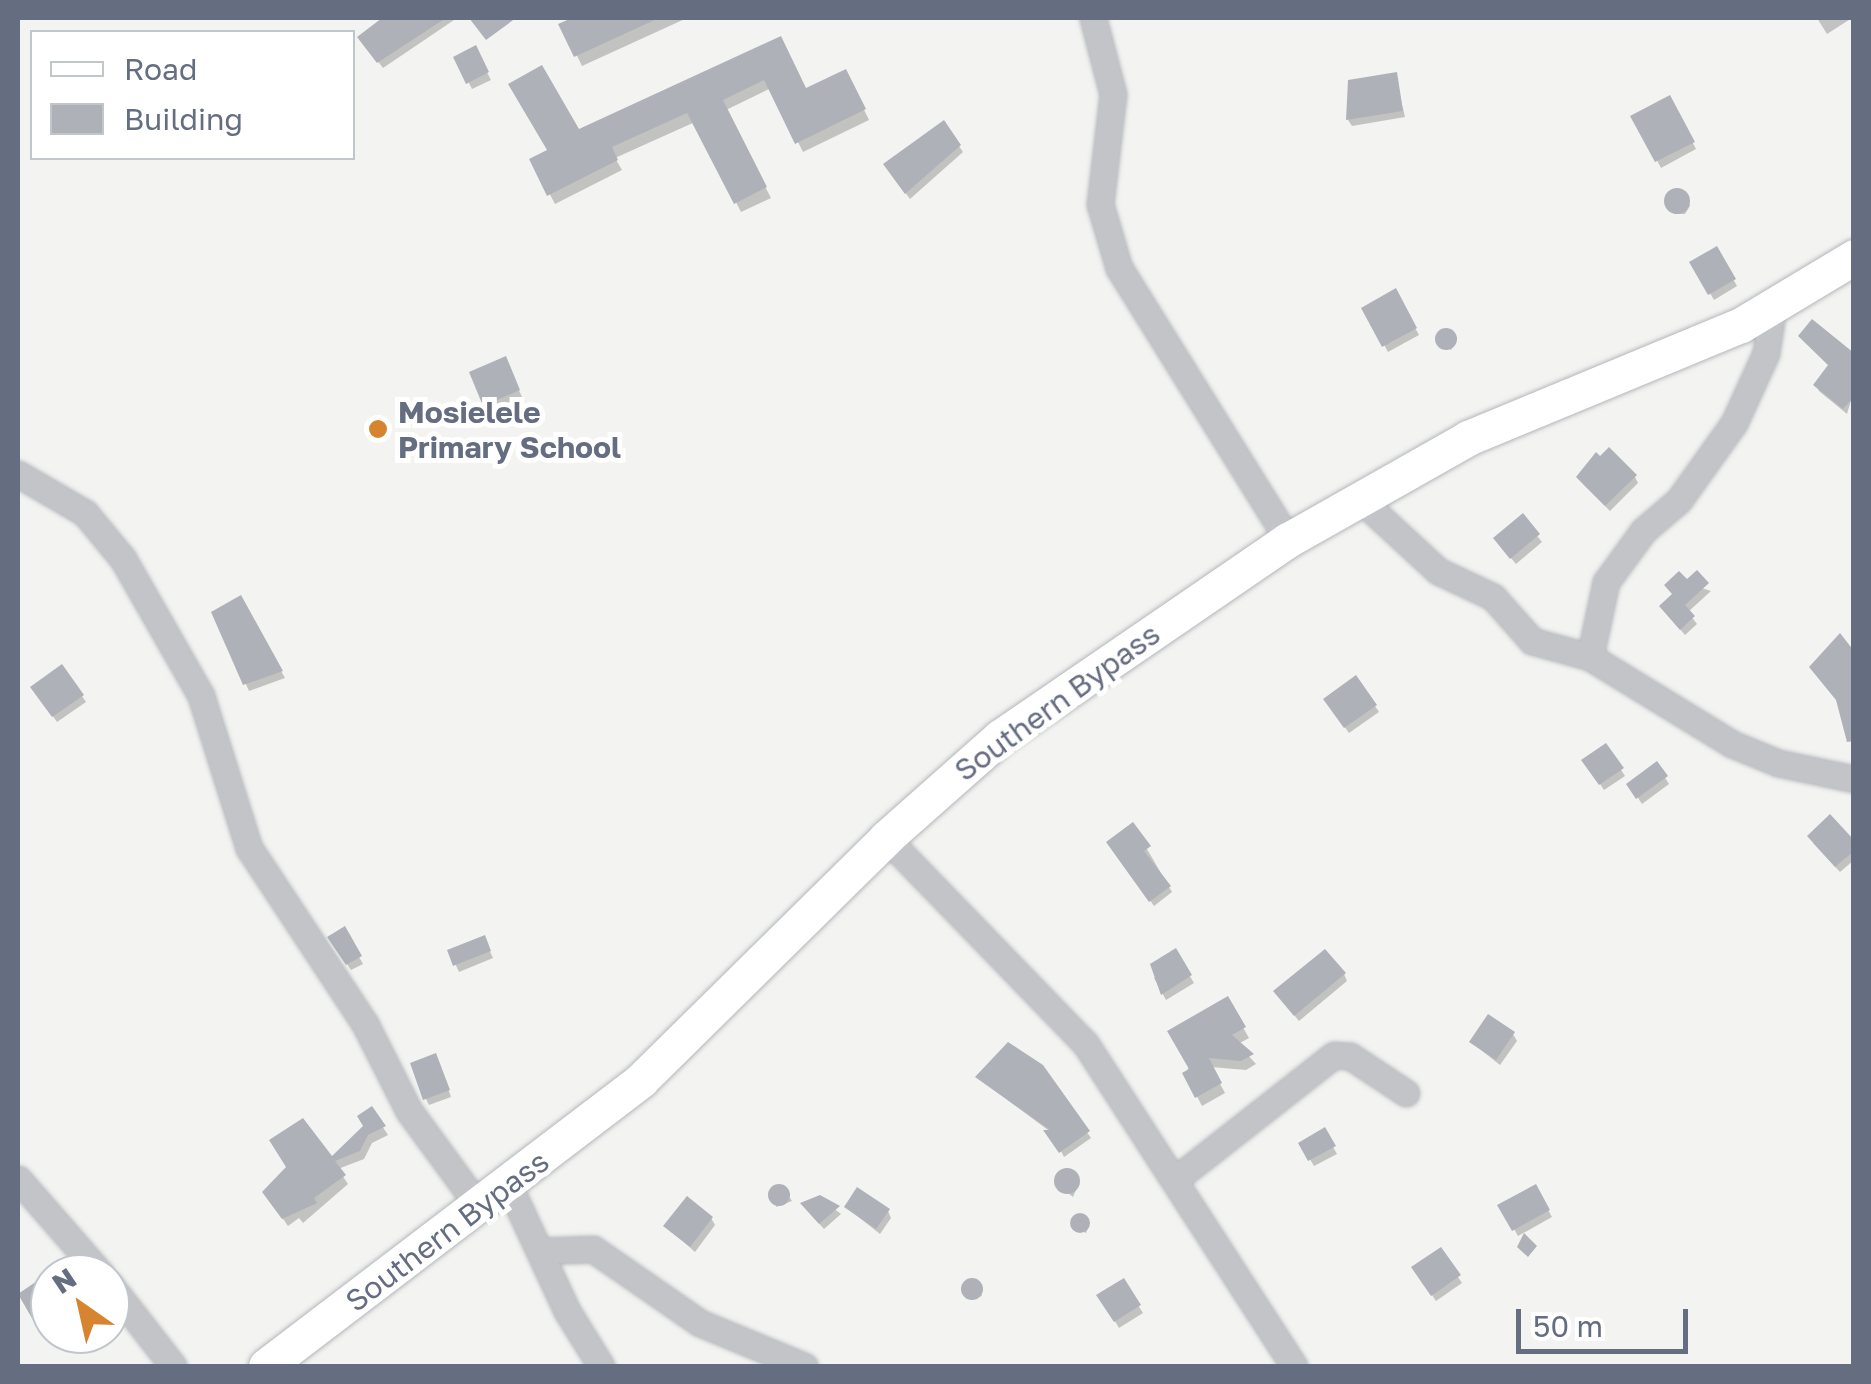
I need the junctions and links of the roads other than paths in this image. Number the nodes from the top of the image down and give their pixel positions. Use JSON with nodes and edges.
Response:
{"nodes":[{"id":1,"x":1092,"y":18,"type":"edge"},
{"id":2,"x":1854,"y":258,"type":"edge"},
{"id":3,"x":1774,"y":307,"type":"junction"},
{"id":4,"x":18,"y":474,"type":"edge"},
{"id":5,"x":1360,"y":499,"type":"junction"},
{"id":6,"x":1288,"y":540,"type":"junction"},
{"id":7,"x":1590,"y":657,"type":"junction"},
{"id":8,"x":1854,"y":778,"type":"edge"},
{"id":9,"x":886,"y":838,"type":"junction"},
{"id":10,"x":1406,"y":1093,"type":"dead end"},
{"id":11,"x":1176,"y":1178,"type":"junction"},
{"id":12,"x":18,"y":1179,"type":"edge"},
{"id":13,"x":509,"y":1186,"type":"junction"},
{"id":14,"x":480,"y":1208,"type":"junction"},
{"id":15,"x":540,"y":1251,"type":"junction"},
{"id":16,"x":84,"y":1254,"type":"edge"},
{"id":17,"x":130,"y":1311,"type":"edge"},
{"id":18,"x":173,"y":1366,"type":"edge"},
{"id":19,"x":266,"y":1366,"type":"edge"},
{"id":20,"x":601,"y":1366,"type":"edge"},
{"id":21,"x":804,"y":1366,"type":"edge"},
{"id":22,"x":1294,"y":1366,"type":"edge"}],
"edges":[{"from":1,"to":6,"type":"street"},
{"from":2,"to":3,"type":"street","name":"Southern Bypass"},
{"from":3,"to":5,"type":"street","name":"Southern Bypass"},
{"from":3,"to":7,"type":"street"},
{"from":4,"to":14,"type":"street"},
{"from":5,"to":6,"type":"street","name":"Southern Bypass"},
{"from":5,"to":7,"type":"street"},
{"from":6,"to":9,"type":"street","name":"Southern Bypass"},
{"from":7,"to":8,"type":"street"},
{"from":9,"to":11,"type":"street"},
{"from":9,"to":13,"type":"street","name":"Southern Bypass"},
{"from":10,"to":11,"type":"street"},
{"from":11,"to":22,"type":"street"},
{"from":12,"to":16,"type":"street"},
{"from":13,"to":14,"type":"street","name":"Southern Bypass"},
{"from":13,"to":15,"type":"street"},
{"from":14,"to":19,"type":"street","name":"Southern Bypass"},
{"from":15,"to":20,"type":"street"},
{"from":15,"to":21,"type":"street"},
{"from":17,"to":18,"type":"street"}]}
